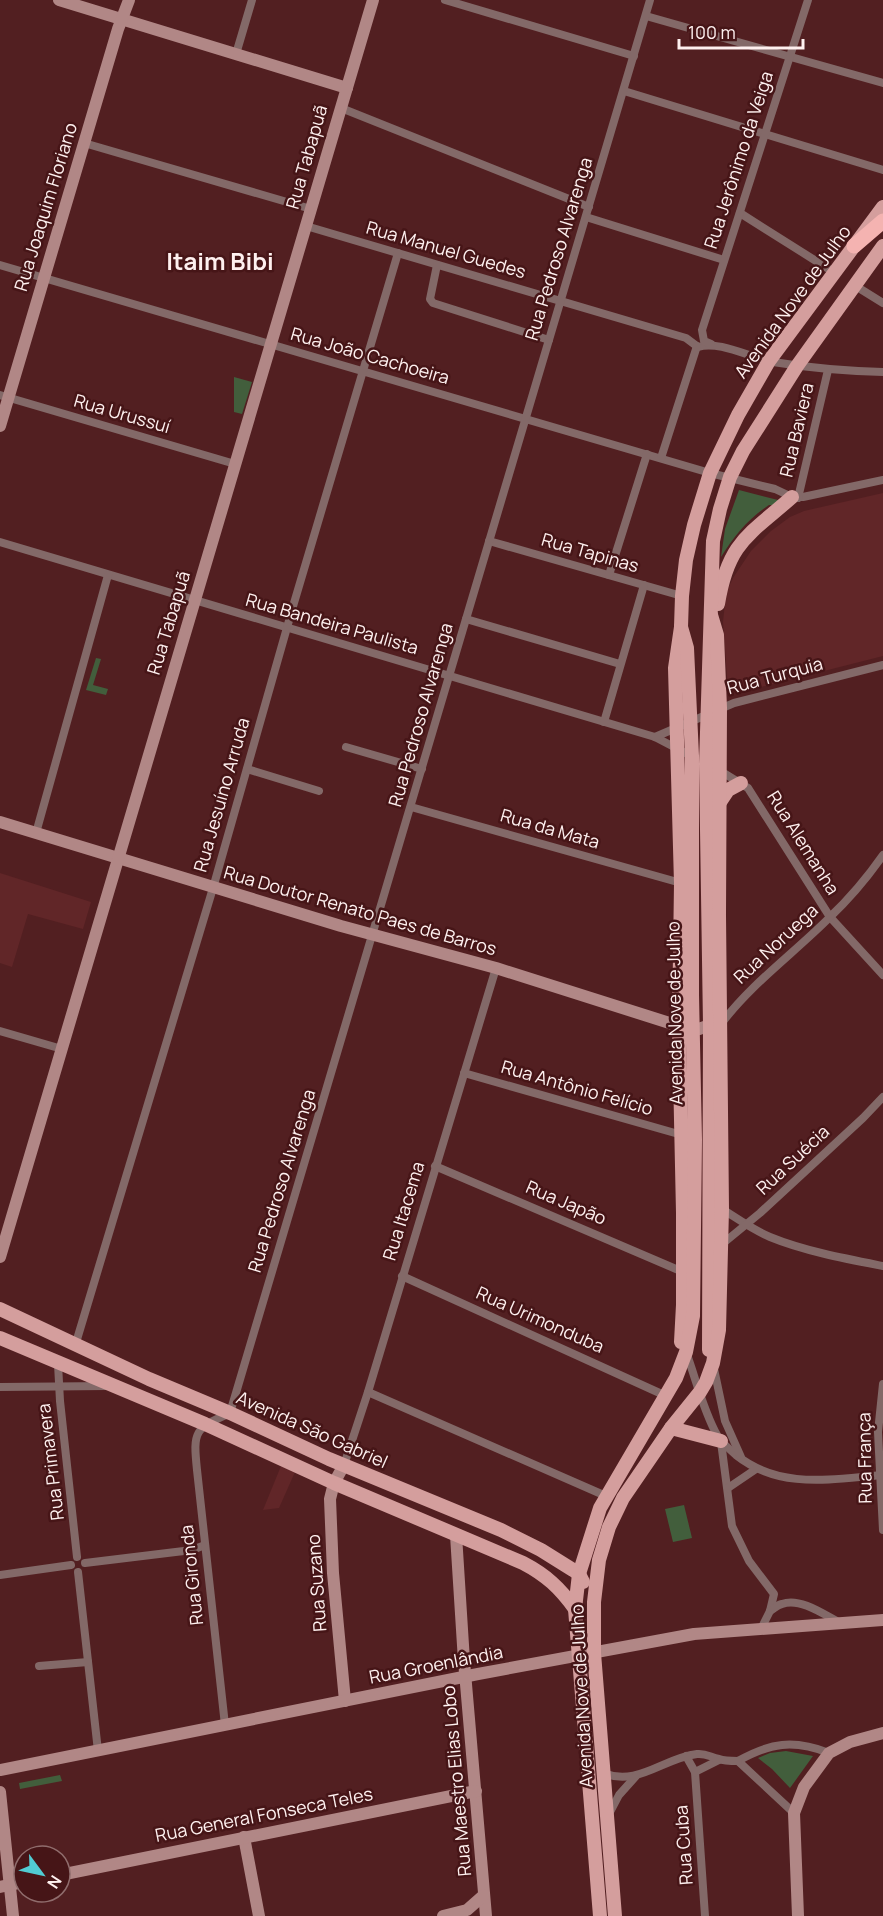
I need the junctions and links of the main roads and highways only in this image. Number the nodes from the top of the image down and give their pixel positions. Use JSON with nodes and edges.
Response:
{"nodes":[{"id":1,"x":883,"y":207,"type":"edge"},
{"id":2,"x":883,"y":221,"type":"edge"},
{"id":3,"x":854,"y":246,"type":"junction"},
{"id":4,"x":883,"y":246,"type":"edge"},
{"id":5,"x":795,"y":497,"type":"road end"},
{"id":6,"x":713,"y":619,"type":"junction"},
{"id":7,"x":684,"y":724,"type":"junction"},
{"id":8,"x":713,"y":767,"type":"junction"},
{"id":9,"x":741,"y":783,"type":"road end"},
{"id":10,"x":720,"y":802,"type":"junction"},
{"id":11,"x":716,"y":1025,"type":"junction"},
{"id":12,"x":686,"y":1028,"type":"junction"},
{"id":13,"x":0,"y":1309,"type":"edge"},
{"id":14,"x":0,"y":1318,"type":"edge"},
{"id":15,"x":0,"y":1330,"type":"edge"},
{"id":16,"x":0,"y":1338,"type":"edge"},
{"id":17,"x":73,"y":1345,"type":"junction"},
{"id":18,"x":713,"y":1363,"type":"junction"},
{"id":19,"x":98,"y":1378,"type":"junction"},
{"id":20,"x":665,"y":1394,"type":"junction"},
{"id":21,"x":671,"y":1428,"type":"junction"},
{"id":22,"x":721,"y":1441,"type":"road end"},
{"id":23,"x":587,"y":1543,"type":"junction"},
{"id":24,"x":560,"y":1562,"type":"junction"},
{"id":25,"x":579,"y":1574,"type":"junction"},
{"id":26,"x":594,"y":1602,"type":"junction"},
{"id":27,"x":575,"y":1609,"type":"junction"},
{"id":28,"x":600,"y":1916,"type":"edge"},
{"id":29,"x":615,"y":1916,"type":"edge"}],
"edges":[{"from":1,"to":3,"type":"main road","name":"Avenida Nove de Julho"},
{"from":2,"to":3,"type":"highway"},
{"from":3,"to":7,"type":"main road","name":"Avenida Nove de Julho"},
{"from":4,"to":6,"type":"main road","name":"Avenida Nove de Julho"},
{"from":5,"to":6,"type":"main road"},
{"from":6,"to":8,"type":"main road","name":"Avenida Nove de Julho"},
{"from":7,"to":12,"type":"main road","name":"Avenida Nove de Julho"},
{"from":7,"to":12,"type":"main road","name":"Avenida Nove de Julho"},
{"from":8,"to":10,"type":"main road","name":"Avenida Nove de Julho"},
{"from":8,"to":11,"type":"main road","name":"Avenida Nove de Julho"},
{"from":9,"to":10,"type":"main road"},
{"from":10,"to":11,"type":"main road","name":"Avenida Nove de Julho"},
{"from":11,"to":18,"type":"main road","name":"Avenida Nove de Julho"},
{"from":11,"to":18,"type":"main road","name":"Avenida Nove de Julho"},
{"from":12,"to":20,"type":"main road","name":"Avenida Nove de Julho"},
{"from":12,"to":20,"type":"main road","name":"Avenida Nove de Julho"},
{"from":13,"to":17,"type":"main road","name":"Avenida São Gabriel"},
{"from":14,"to":17,"type":"main road"},
{"from":15,"to":19,"type":"main road"},
{"from":16,"to":19,"type":"main road"},
{"from":17,"to":24,"type":"main road","name":"Avenida São Gabriel"},
{"from":18,"to":21,"type":"main road","name":"Avenida Nove de Julho"},
{"from":19,"to":27,"type":"main road"},
{"from":20,"to":23,"type":"main road","name":"Avenida Nove de Julho"},
{"from":21,"to":22,"type":"main road"},
{"from":21,"to":26,"type":"main road","name":"Avenida Nove de Julho"},
{"from":23,"to":24,"type":"main road"},
{"from":23,"to":25,"type":"main road","name":"Avenida Nove de Julho"},
{"from":24,"to":25,"type":"main road","name":"Avenida São Gabriel"},
{"from":25,"to":26,"type":"main road","name":"Avenida São Gabriel"},
{"from":25,"to":27,"type":"main road","name":"Avenida Nove de Julho"},
{"from":26,"to":29,"type":"main road","name":"Avenida Nove de Julho"},
{"from":27,"to":28,"type":"main road","name":"Avenida Nove de Julho"}]}
